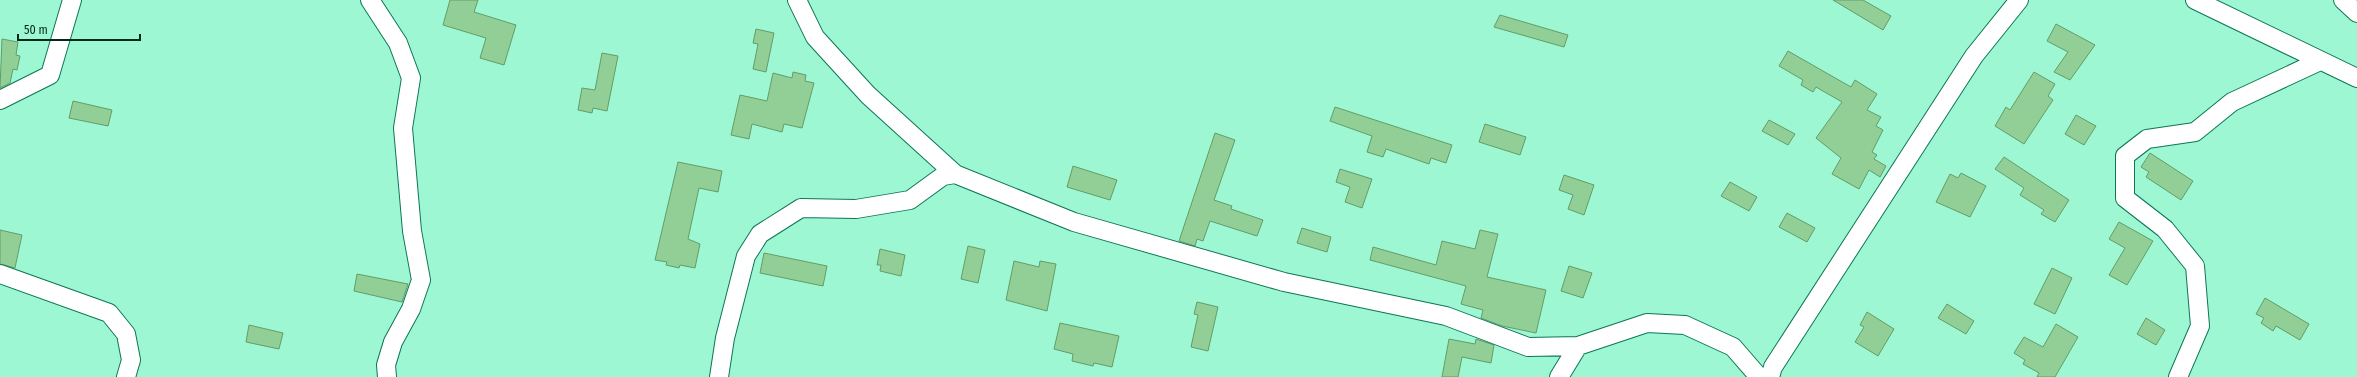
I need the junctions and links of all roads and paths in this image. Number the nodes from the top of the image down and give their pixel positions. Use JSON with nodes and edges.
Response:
{"nodes":[{"id":1,"x":72,"y":0,"type":"edge"},
{"id":2,"x":370,"y":0,"type":"edge"},
{"id":3,"x":798,"y":0,"type":"edge"},
{"id":4,"x":2019,"y":0,"type":"edge"},
{"id":5,"x":2195,"y":0,"type":"edge"},
{"id":6,"x":2343,"y":0,"type":"edge"},
{"id":7,"x":2357,"y":13,"type":"edge"},
{"id":8,"x":2320,"y":61,"type":"junction"},
{"id":9,"x":2357,"y":78,"type":"edge"},
{"id":10,"x":0,"y":100,"type":"edge"},
{"id":11,"x":955,"y":174,"type":"junction"},
{"id":12,"x":0,"y":274,"type":"edge"},
{"id":13,"x":1578,"y":346,"type":"junction"},
{"id":14,"x":126,"y":377,"type":"edge"},
{"id":15,"x":387,"y":377,"type":"edge"},
{"id":16,"x":719,"y":377,"type":"edge"},
{"id":17,"x":1559,"y":377,"type":"edge"},
{"id":18,"x":1759,"y":377,"type":"edge"},
{"id":19,"x":1770,"y":377,"type":"edge"},
{"id":20,"x":2178,"y":377,"type":"edge"}],
"edges":[{"from":1,"to":10,"type":"street"},
{"from":2,"to":15,"type":"street"},
{"from":3,"to":11,"type":"street"},
{"from":4,"to":19,"type":"street"},
{"from":5,"to":8,"type":"street"},
{"from":6,"to":7,"type":"street"},
{"from":8,"to":9,"type":"street"},
{"from":8,"to":20,"type":"street"},
{"from":11,"to":13,"type":"street"},
{"from":11,"to":16,"type":"street"},
{"from":12,"to":14,"type":"street"},
{"from":13,"to":17,"type":"street"},
{"from":13,"to":18,"type":"street"}]}
